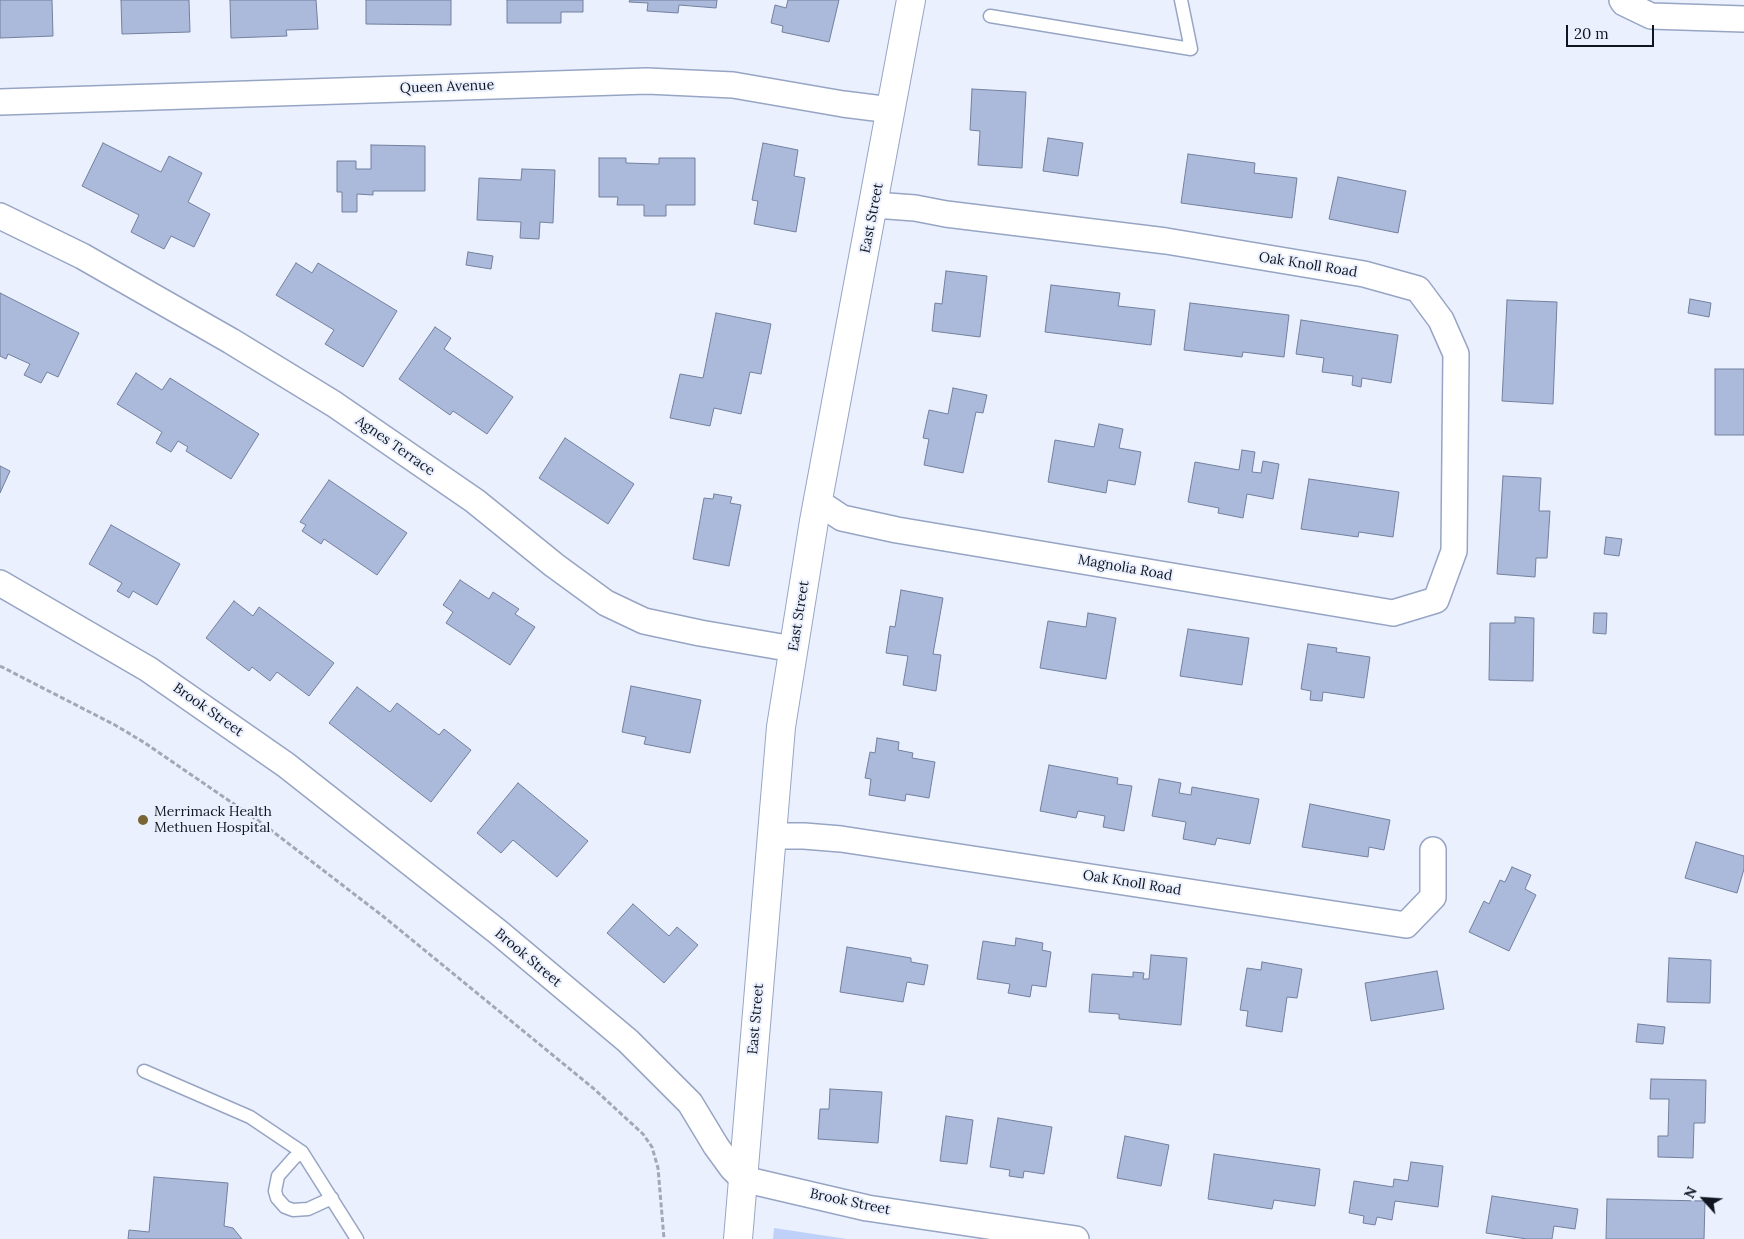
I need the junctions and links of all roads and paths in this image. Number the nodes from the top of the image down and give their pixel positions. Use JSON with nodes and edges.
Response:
{"nodes":[{"id":1,"x":911,"y":0,"type":"edge"},
{"id":2,"x":1181,"y":0,"type":"edge"},
{"id":3,"x":1622,"y":0,"type":"edge"},
{"id":4,"x":990,"y":16,"type":"dead end"},
{"id":5,"x":1744,"y":19,"type":"edge"},
{"id":6,"x":0,"y":102,"type":"edge"},
{"id":7,"x":891,"y":110,"type":"junction"},
{"id":8,"x":874,"y":205,"type":"junction"},
{"id":9,"x":0,"y":216,"type":"edge"},
{"id":10,"x":818,"y":502,"type":"junction"},
{"id":11,"x":0,"y":583,"type":"edge"},
{"id":12,"x":1436,"y":600,"type":"joint"},
{"id":13,"x":793,"y":649,"type":"junction"},
{"id":14,"x":0,"y":666,"type":"edge"},
{"id":15,"x":772,"y":836,"type":"junction"},
{"id":16,"x":1433,"y":850,"type":"dead end"},
{"id":17,"x":144,"y":1071,"type":"dead end"},
{"id":18,"x":302,"y":1152,"type":"junction"},
{"id":19,"x":743,"y":1179,"type":"junction"},
{"id":20,"x":332,"y":1198,"type":"junction"},
{"id":21,"x":357,"y":1239,"type":"edge"},
{"id":22,"x":664,"y":1239,"type":"edge"},
{"id":23,"x":738,"y":1239,"type":"edge"},
{"id":24,"x":1076,"y":1239,"type":"edge"}],
"edges":[{"from":1,"to":7,"type":"main road","name":"East Street"},
{"from":2,"to":4,"type":"lane"},
{"from":3,"to":5,"type":"street"},
{"from":6,"to":7,"type":"street","name":"Queen Avenue"},
{"from":7,"to":8,"type":"main road","name":"East Street"},
{"from":8,"to":10,"type":"main road","name":"East Street"},
{"from":8,"to":12,"type":"street","name":"Oak Knoll Road"},
{"from":9,"to":13,"type":"street","name":"Agnes Terrace"},
{"from":10,"to":12,"type":"street","name":"Magnolia Road"},
{"from":10,"to":13,"type":"main road","name":"East Street"},
{"from":11,"to":19,"type":"street","name":"Brook Street"},
{"from":13,"to":15,"type":"main road","name":"East Street"},
{"from":14,"to":22,"type":"path"},
{"from":15,"to":16,"type":"street","name":"Oak Knoll Road"},
{"from":15,"to":19,"type":"main road","name":"East Street"},
{"from":17,"to":18,"type":"lane"},
{"from":18,"to":20,"type":"lane"},
{"from":18,"to":20,"type":"lane"},
{"from":19,"to":23,"type":"main road","name":"East Street"},
{"from":19,"to":24,"type":"street","name":"Brook Street"},
{"from":20,"to":21,"type":"lane"}]}
